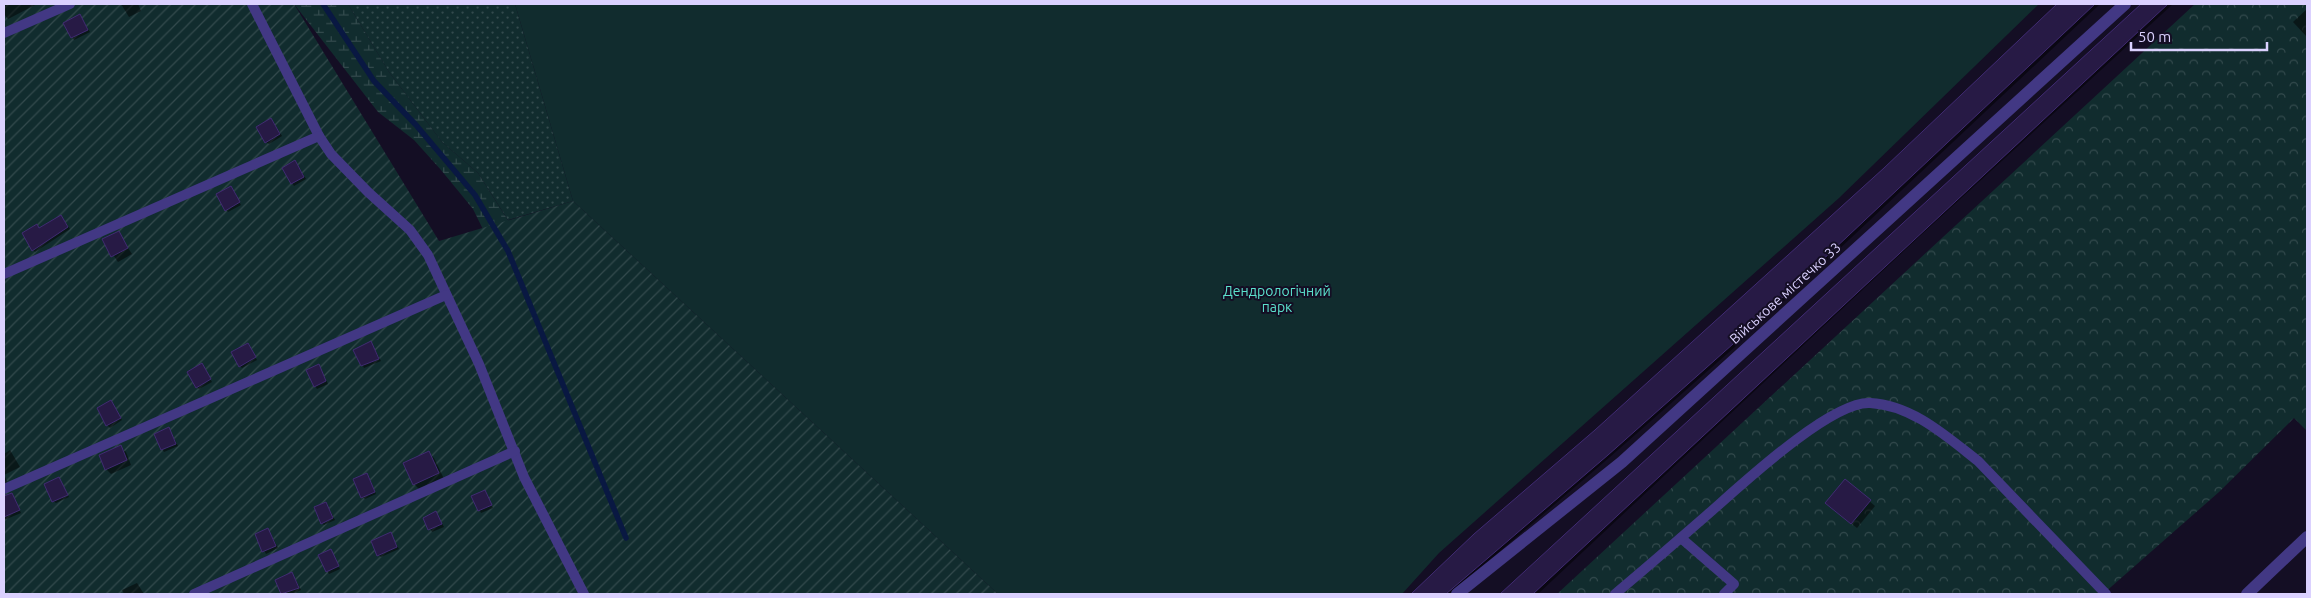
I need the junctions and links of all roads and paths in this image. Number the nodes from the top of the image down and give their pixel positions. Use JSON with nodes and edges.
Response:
{"nodes":[{"id":1,"x":70,"y":4,"type":"edge"},
{"id":2,"x":252,"y":4,"type":"edge"},
{"id":3,"x":2125,"y":4,"type":"edge"},
{"id":4,"x":4,"y":33,"type":"edge"},
{"id":5,"x":319,"y":136,"type":"junction"},
{"id":6,"x":4,"y":274,"type":"edge"},
{"id":7,"x":446,"y":294,"type":"junction"},
{"id":8,"x":515,"y":451,"type":"junction"},
{"id":9,"x":4,"y":489,"type":"edge"},
{"id":10,"x":2307,"y":537,"type":"edge"},
{"id":11,"x":1681,"y":538,"type":"junction"},
{"id":12,"x":194,"y":594,"type":"edge"},
{"id":13,"x":584,"y":594,"type":"edge"},
{"id":14,"x":1457,"y":594,"type":"edge"},
{"id":15,"x":1615,"y":594,"type":"edge"},
{"id":16,"x":1724,"y":594,"type":"edge"},
{"id":17,"x":2105,"y":594,"type":"edge"},
{"id":18,"x":2247,"y":594,"type":"edge"}],
"edges":[{"from":1,"to":4,"type":"lane"},
{"from":2,"to":5,"type":"lane"},
{"from":3,"to":14,"type":"street","name":"Військове містечко 33"},
{"from":5,"to":6,"type":"lane"},
{"from":5,"to":7,"type":"lane"},
{"from":7,"to":8,"type":"lane"},
{"from":7,"to":9,"type":"lane"},
{"from":8,"to":12,"type":"lane"},
{"from":8,"to":13,"type":"lane"},
{"from":10,"to":18,"type":"street"},
{"from":11,"to":15,"type":"lane"},
{"from":11,"to":16,"type":"lane"},
{"from":11,"to":17,"type":"lane"}]}
